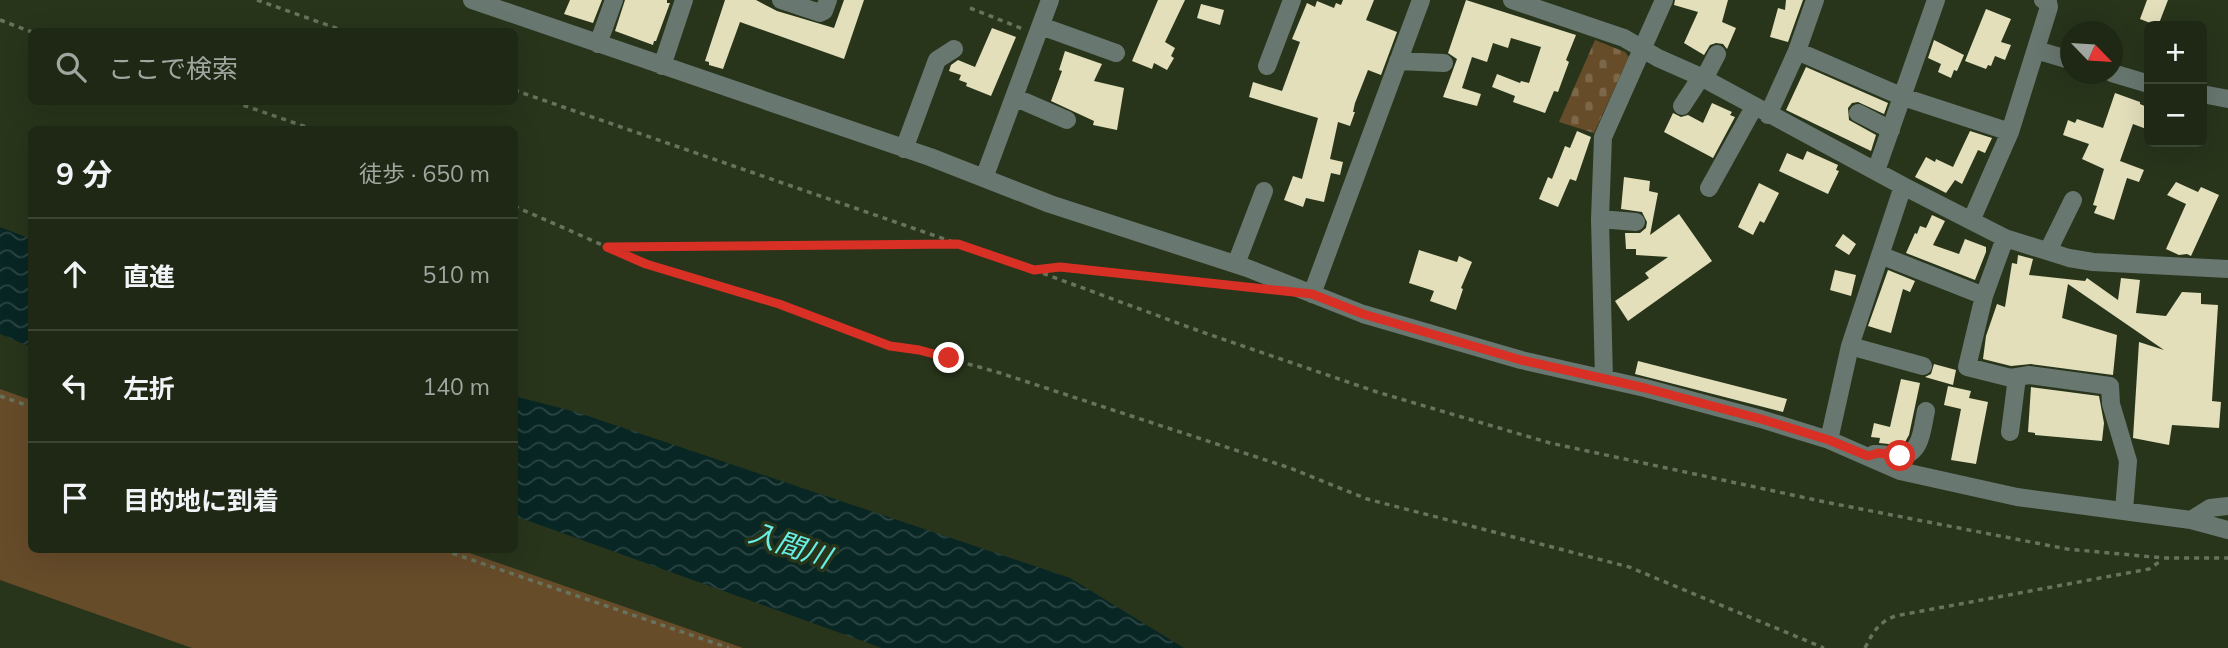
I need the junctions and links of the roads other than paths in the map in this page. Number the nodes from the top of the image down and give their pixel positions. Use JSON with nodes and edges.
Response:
{"nodes":[{"id":1,"x":472,"y":0,"type":"edge"},
{"id":2,"x":614,"y":0,"type":"edge"},
{"id":3,"x":684,"y":0,"type":"edge"},
{"id":4,"x":781,"y":0,"type":"edge"},
{"id":5,"x":828,"y":0,"type":"edge"},
{"id":6,"x":1050,"y":0,"type":"edge"},
{"id":7,"x":1292,"y":0,"type":"edge"},
{"id":8,"x":1421,"y":0,"type":"edge"},
{"id":9,"x":1512,"y":0,"type":"edge"},
{"id":10,"x":1664,"y":0,"type":"edge"},
{"id":11,"x":1815,"y":0,"type":"edge"},
{"id":12,"x":1936,"y":0,"type":"edge"},
{"id":13,"x":2043,"y":0,"type":"edge"},
{"id":14,"x":1040,"y":30,"type":"junction"},
{"id":15,"x":598,"y":44,"type":"junction"},
{"id":16,"x":1644,"y":48,"type":"junction"},
{"id":17,"x":954,"y":49,"type":"dead end"},
{"id":18,"x":2036,"y":50,"type":"junction"},
{"id":19,"x":1797,"y":51,"type":"junction"},
{"id":20,"x":1116,"y":53,"type":"dead end"},
{"id":21,"x":1717,"y":54,"type":"dead end"},
{"id":22,"x":2060,"y":57,"type":"edge"},
{"id":23,"x":1398,"y":61,"type":"junction"},
{"id":24,"x":1444,"y":63,"type":"dead end"},
{"id":25,"x":662,"y":66,"type":"junction"},
{"id":26,"x":1267,"y":66,"type":"dead end"},
{"id":27,"x":2123,"y":76,"type":"edge"},
{"id":28,"x":1702,"y":78,"type":"junction"},
{"id":29,"x":2144,"y":83,"type":"edge"},
{"id":30,"x":2207,"y":95,"type":"edge"},
{"id":31,"x":1014,"y":97,"type":"junction"},
{"id":32,"x":1903,"y":97,"type":"junction"},
{"id":33,"x":2228,"y":99,"type":"edge"},
{"id":34,"x":1682,"y":106,"type":"dead end"},
{"id":35,"x":1761,"y":111,"type":"junction"},
{"id":36,"x":1858,"y":113,"type":"dead end"},
{"id":37,"x":1067,"y":120,"type":"dead end"},
{"id":38,"x":1891,"y":130,"type":"junction"},
{"id":39,"x":2010,"y":132,"type":"junction"},
{"id":40,"x":904,"y":149,"type":"junction"},
{"id":41,"x":1876,"y":171,"type":"junction"},
{"id":42,"x":984,"y":178,"type":"junction"},
{"id":43,"x":1903,"y":186,"type":"junction"},
{"id":44,"x":1709,"y":188,"type":"dead end"},
{"id":45,"x":1265,"y":191,"type":"dead end"},
{"id":46,"x":2073,"y":200,"type":"dead end"},
{"id":47,"x":1600,"y":219,"type":"junction"},
{"id":48,"x":1971,"y":221,"type":"junction"},
{"id":49,"x":1636,"y":222,"type":"dead end"},
{"id":50,"x":2006,"y":237,"type":"junction"},
{"id":51,"x":2048,"y":251,"type":"junction"},
{"id":52,"x":1880,"y":256,"type":"junction"},
{"id":53,"x":1236,"y":264,"type":"junction"},
{"id":54,"x":2228,"y":269,"type":"edge"},
{"id":55,"x":1312,"y":294,"type":"junction"},
{"id":56,"x":1984,"y":296,"type":"junction"},
{"id":57,"x":1850,"y":346,"type":"junction"},
{"id":58,"x":1923,"y":366,"type":"dead end"},
{"id":59,"x":2017,"y":377,"type":"junction"},
{"id":60,"x":1604,"y":379,"type":"junction"},
{"id":61,"x":1926,"y":411,"type":"dead end"},
{"id":62,"x":2010,"y":432,"type":"dead end"},
{"id":63,"x":1829,"y":440,"type":"junction"},
{"id":64,"x":1868,"y":456,"type":"junction"},
{"id":65,"x":2228,"y":506,"type":"edge"},
{"id":66,"x":2124,"y":510,"type":"junction"},
{"id":67,"x":2191,"y":520,"type":"junction"},
{"id":68,"x":2228,"y":530,"type":"edge"}],
"edges":[{"from":1,"to":15,"type":"street"},
{"from":2,"to":15,"type":"street"},
{"from":3,"to":25,"type":"street"},
{"from":4,"to":5,"type":"street"},
{"from":6,"to":14,"type":"street"},
{"from":7,"to":26,"type":"street"},
{"from":8,"to":23,"type":"street"},
{"from":9,"to":16,"type":"street"},
{"from":10,"to":16,"type":"street"},
{"from":11,"to":19,"type":"street"},
{"from":12,"to":32,"type":"street"},
{"from":13,"to":18,"type":"street"},
{"from":14,"to":20,"type":"street"},
{"from":14,"to":31,"type":"street"},
{"from":15,"to":25,"type":"street"},
{"from":16,"to":28,"type":"street"},
{"from":16,"to":47,"type":"street"},
{"from":17,"to":40,"type":"street"},
{"from":18,"to":22,"type":"street"},
{"from":18,"to":39,"type":"street"},
{"from":19,"to":32,"type":"street"},
{"from":19,"to":35,"type":"street"},
{"from":21,"to":28,"type":"street"},
{"from":23,"to":24,"type":"street"},
{"from":23,"to":55,"type":"street"},
{"from":25,"to":40,"type":"street"},
{"from":27,"to":29,"type":"street"},
{"from":28,"to":34,"type":"street"},
{"from":28,"to":35,"type":"street"},
{"from":30,"to":33,"type":"street"},
{"from":31,"to":37,"type":"street"},
{"from":31,"to":42,"type":"street"},
{"from":32,"to":38,"type":"street"},
{"from":32,"to":39,"type":"street"},
{"from":35,"to":41,"type":"street"},
{"from":35,"to":44,"type":"street"},
{"from":36,"to":38,"type":"street"},
{"from":38,"to":41,"type":"street"},
{"from":39,"to":48,"type":"street"},
{"from":40,"to":42,"type":"street"},
{"from":41,"to":43,"type":"street"},
{"from":42,"to":53,"type":"street"},
{"from":43,"to":48,"type":"street"},
{"from":43,"to":52,"type":"street"},
{"from":45,"to":53,"type":"street"},
{"from":46,"to":51,"type":"street"},
{"from":47,"to":49,"type":"street"},
{"from":47,"to":60,"type":"street"},
{"from":48,"to":50,"type":"street"},
{"from":50,"to":51,"type":"street"},
{"from":50,"to":56,"type":"street"},
{"from":51,"to":54,"type":"street"},
{"from":52,"to":56,"type":"street"},
{"from":52,"to":57,"type":"street"},
{"from":53,"to":55,"type":"street"},
{"from":55,"to":60,"type":"street"},
{"from":56,"to":59,"type":"street"},
{"from":57,"to":58,"type":"street"},
{"from":57,"to":63,"type":"street"},
{"from":59,"to":62,"type":"street"},
{"from":59,"to":66,"type":"street"},
{"from":60,"to":63,"type":"street"},
{"from":61,"to":64,"type":"street"},
{"from":63,"to":64,"type":"street"},
{"from":64,"to":66,"type":"street"},
{"from":65,"to":67,"type":"street"},
{"from":66,"to":67,"type":"street"},
{"from":67,"to":68,"type":"street"}]}
